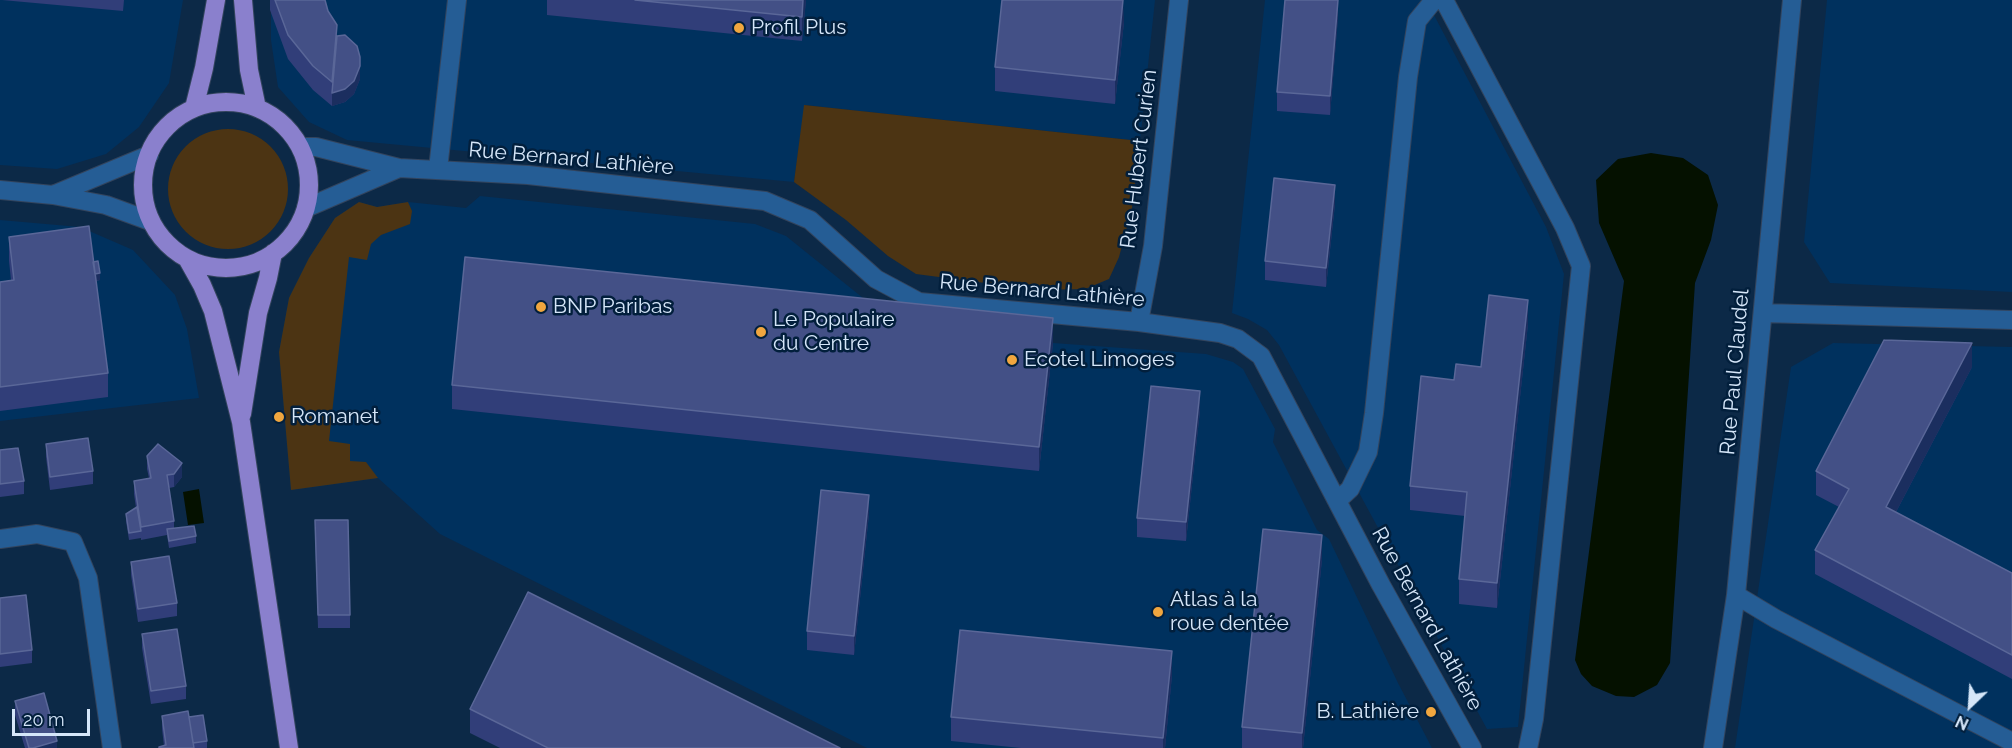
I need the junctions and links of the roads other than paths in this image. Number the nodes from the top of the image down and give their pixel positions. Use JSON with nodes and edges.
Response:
{"nodes":[{"id":1,"x":216,"y":0,"type":"edge"},
{"id":2,"x":243,"y":0,"type":"edge"},
{"id":3,"x":457,"y":0,"type":"edge"},
{"id":4,"x":1179,"y":0,"type":"edge"},
{"id":5,"x":1434,"y":0,"type":"edge"},
{"id":6,"x":1444,"y":0,"type":"edge"},
{"id":7,"x":1792,"y":0,"type":"edge"},
{"id":8,"x":194,"y":108,"type":"junction"},
{"id":9,"x":257,"y":108,"type":"junction"},
{"id":10,"x":301,"y":147,"type":"junction"},
{"id":11,"x":149,"y":155,"type":"junction"},
{"id":12,"x":399,"y":168,"type":"junction"},
{"id":13,"x":438,"y":169,"type":"junction"},
{"id":14,"x":0,"y":190,"type":"edge"},
{"id":15,"x":52,"y":195,"type":"junction"},
{"id":16,"x":306,"y":208,"type":"junction"},
{"id":17,"x":150,"y":222,"type":"junction"},
{"id":18,"x":273,"y":252,"type":"junction"},
{"id":19,"x":188,"y":260,"type":"junction"},
{"id":20,"x":1763,"y":313,"type":"junction"},
{"id":21,"x":2012,"y":320,"type":"edge"},
{"id":22,"x":1139,"y":322,"type":"junction"},
{"id":23,"x":241,"y":422,"type":"junction"},
{"id":24,"x":1336,"y":501,"type":"junction"},
{"id":25,"x":0,"y":539,"type":"edge"},
{"id":26,"x":1736,"y":595,"type":"junction"},
{"id":27,"x":2012,"y":742,"type":"edge"},
{"id":28,"x":112,"y":748,"type":"edge"},
{"id":29,"x":289,"y":748,"type":"edge"},
{"id":30,"x":1472,"y":748,"type":"edge"},
{"id":31,"x":1528,"y":748,"type":"edge"},
{"id":32,"x":1713,"y":748,"type":"edge"}],
"edges":[{"from":1,"to":8,"type":"main road"},
{"from":2,"to":9,"type":"main road"},
{"from":3,"to":13,"type":"street"},
{"from":4,"to":22,"type":"street","name":"Rue Hubert Curien"},
{"from":5,"to":24,"type":"street"},
{"from":6,"to":31,"type":"street"},
{"from":7,"to":20,"type":"street","name":"Rue Paul Claudel"},
{"from":8,"to":9,"type":"main road"},
{"from":8,"to":11,"type":"main road"},
{"from":9,"to":10,"type":"main road"},
{"from":10,"to":12,"type":"street","name":"Rue Bernard Lathière"},
{"from":10,"to":16,"type":"main road"},
{"from":11,"to":15,"type":"street"},
{"from":11,"to":17,"type":"main road"},
{"from":12,"to":13,"type":"street","name":"Rue Bernard Lathière"},
{"from":12,"to":16,"type":"street","name":"Rue Bernard Lathière"},
{"from":13,"to":22,"type":"street","name":"Rue Bernard Lathière"},
{"from":14,"to":15,"type":"street"},
{"from":15,"to":17,"type":"street"},
{"from":16,"to":18,"type":"main road"},
{"from":17,"to":19,"type":"main road"},
{"from":18,"to":19,"type":"main road"},
{"from":18,"to":23,"type":"main road"},
{"from":19,"to":23,"type":"main road"},
{"from":20,"to":21,"type":"street"},
{"from":20,"to":26,"type":"street","name":"Rue Paul Claudel"},
{"from":22,"to":24,"type":"street","name":"Rue Bernard Lathière"},
{"from":23,"to":29,"type":"main road"},
{"from":24,"to":30,"type":"street","name":"Rue Bernard Lathière"},
{"from":25,"to":28,"type":"street"},
{"from":26,"to":27,"type":"street"},
{"from":26,"to":32,"type":"street","name":"Rue Paul Claudel"}]}
